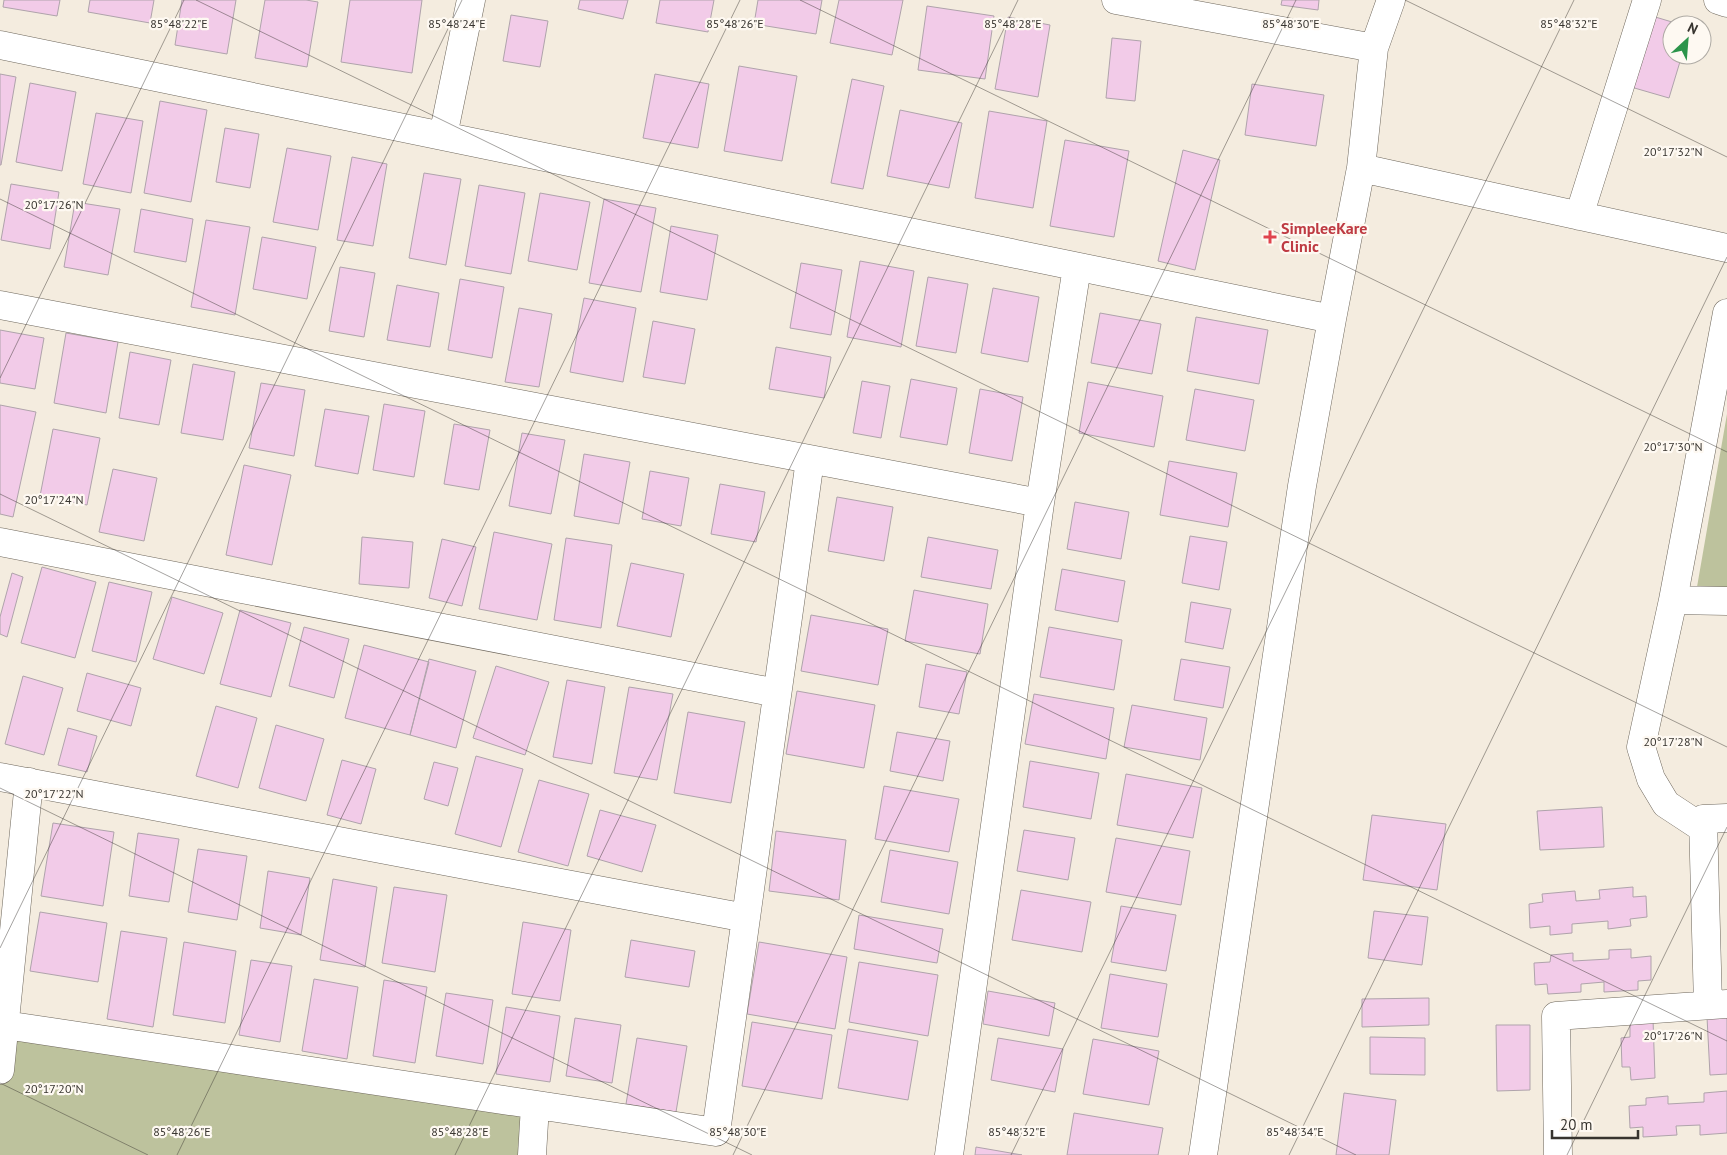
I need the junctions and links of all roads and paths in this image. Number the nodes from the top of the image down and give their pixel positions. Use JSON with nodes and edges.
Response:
{"nodes":[{"id":1,"x":471,"y":0,"type":"edge"},
{"id":2,"x":1116,"y":0,"type":"edge"},
{"id":3,"x":1391,"y":0,"type":"edge"},
{"id":4,"x":1647,"y":0,"type":"edge"},
{"id":5,"x":1718,"y":0,"type":"edge"},
{"id":6,"x":1727,"y":3,"type":"edge"},
{"id":7,"x":0,"y":45,"type":"edge"},
{"id":8,"x":1374,"y":48,"type":"junction"},
{"id":9,"x":443,"y":136,"type":"junction"},
{"id":10,"x":1361,"y":168,"type":"junction"},
{"id":11,"x":1579,"y":216,"type":"junction"},
{"id":12,"x":1727,"y":248,"type":"edge"},
{"id":13,"x":1077,"y":267,"type":"junction"},
{"id":14,"x":0,"y":305,"type":"edge"},
{"id":15,"x":1727,"y":313,"type":"edge"},
{"id":16,"x":1332,"y":319,"type":"junction"},
{"id":17,"x":810,"y":460,"type":"junction"},
{"id":18,"x":1040,"y":503,"type":"junction"},
{"id":19,"x":0,"y":542,"type":"edge"},
{"id":20,"x":1673,"y":600,"type":"junction"},
{"id":21,"x":1727,"y":601,"type":"edge"},
{"id":22,"x":778,"y":693,"type":"junction"},
{"id":23,"x":0,"y":777,"type":"edge"},
{"id":24,"x":29,"y":782,"type":"junction"},
{"id":25,"x":1715,"y":823,"type":"edge"},
{"id":26,"x":746,"y":918,"type":"junction"},
{"id":27,"x":1717,"y":1004,"type":"edge"},
{"id":28,"x":5,"y":1025,"type":"junction"},
{"id":29,"x":0,"y":1070,"type":"edge"},
{"id":30,"x":535,"y":1106,"type":"junction"},
{"id":31,"x":532,"y":1155,"type":"edge"},
{"id":32,"x":949,"y":1155,"type":"edge"},
{"id":33,"x":1203,"y":1155,"type":"edge"},
{"id":34,"x":1558,"y":1155,"type":"edge"}],
"edges":[{"from":1,"to":9,"type":"street"},
{"from":2,"to":8,"type":"street"},
{"from":3,"to":8,"type":"street"},
{"from":4,"to":11,"type":"street"},
{"from":5,"to":6,"type":"street"},
{"from":7,"to":9,"type":"street"},
{"from":8,"to":10,"type":"street"},
{"from":9,"to":13,"type":"street"},
{"from":10,"to":11,"type":"street"},
{"from":10,"to":16,"type":"street"},
{"from":11,"to":12,"type":"street"},
{"from":13,"to":16,"type":"street"},
{"from":13,"to":18,"type":"street"},
{"from":14,"to":17,"type":"street"},
{"from":15,"to":20,"type":"street"},
{"from":16,"to":33,"type":"street"},
{"from":17,"to":18,"type":"street"},
{"from":17,"to":22,"type":"street"},
{"from":18,"to":32,"type":"street"},
{"from":19,"to":22,"type":"street"},
{"from":20,"to":21,"type":"street"},
{"from":20,"to":25,"type":"street"},
{"from":22,"to":26,"type":"street"},
{"from":23,"to":24,"type":"street"},
{"from":24,"to":26,"type":"street"},
{"from":24,"to":28,"type":"street"},
{"from":25,"to":27,"type":"street"},
{"from":26,"to":30,"type":"street"},
{"from":27,"to":34,"type":"street"},
{"from":28,"to":29,"type":"street"},
{"from":28,"to":30,"type":"street"},
{"from":30,"to":31,"type":"street"}]}
